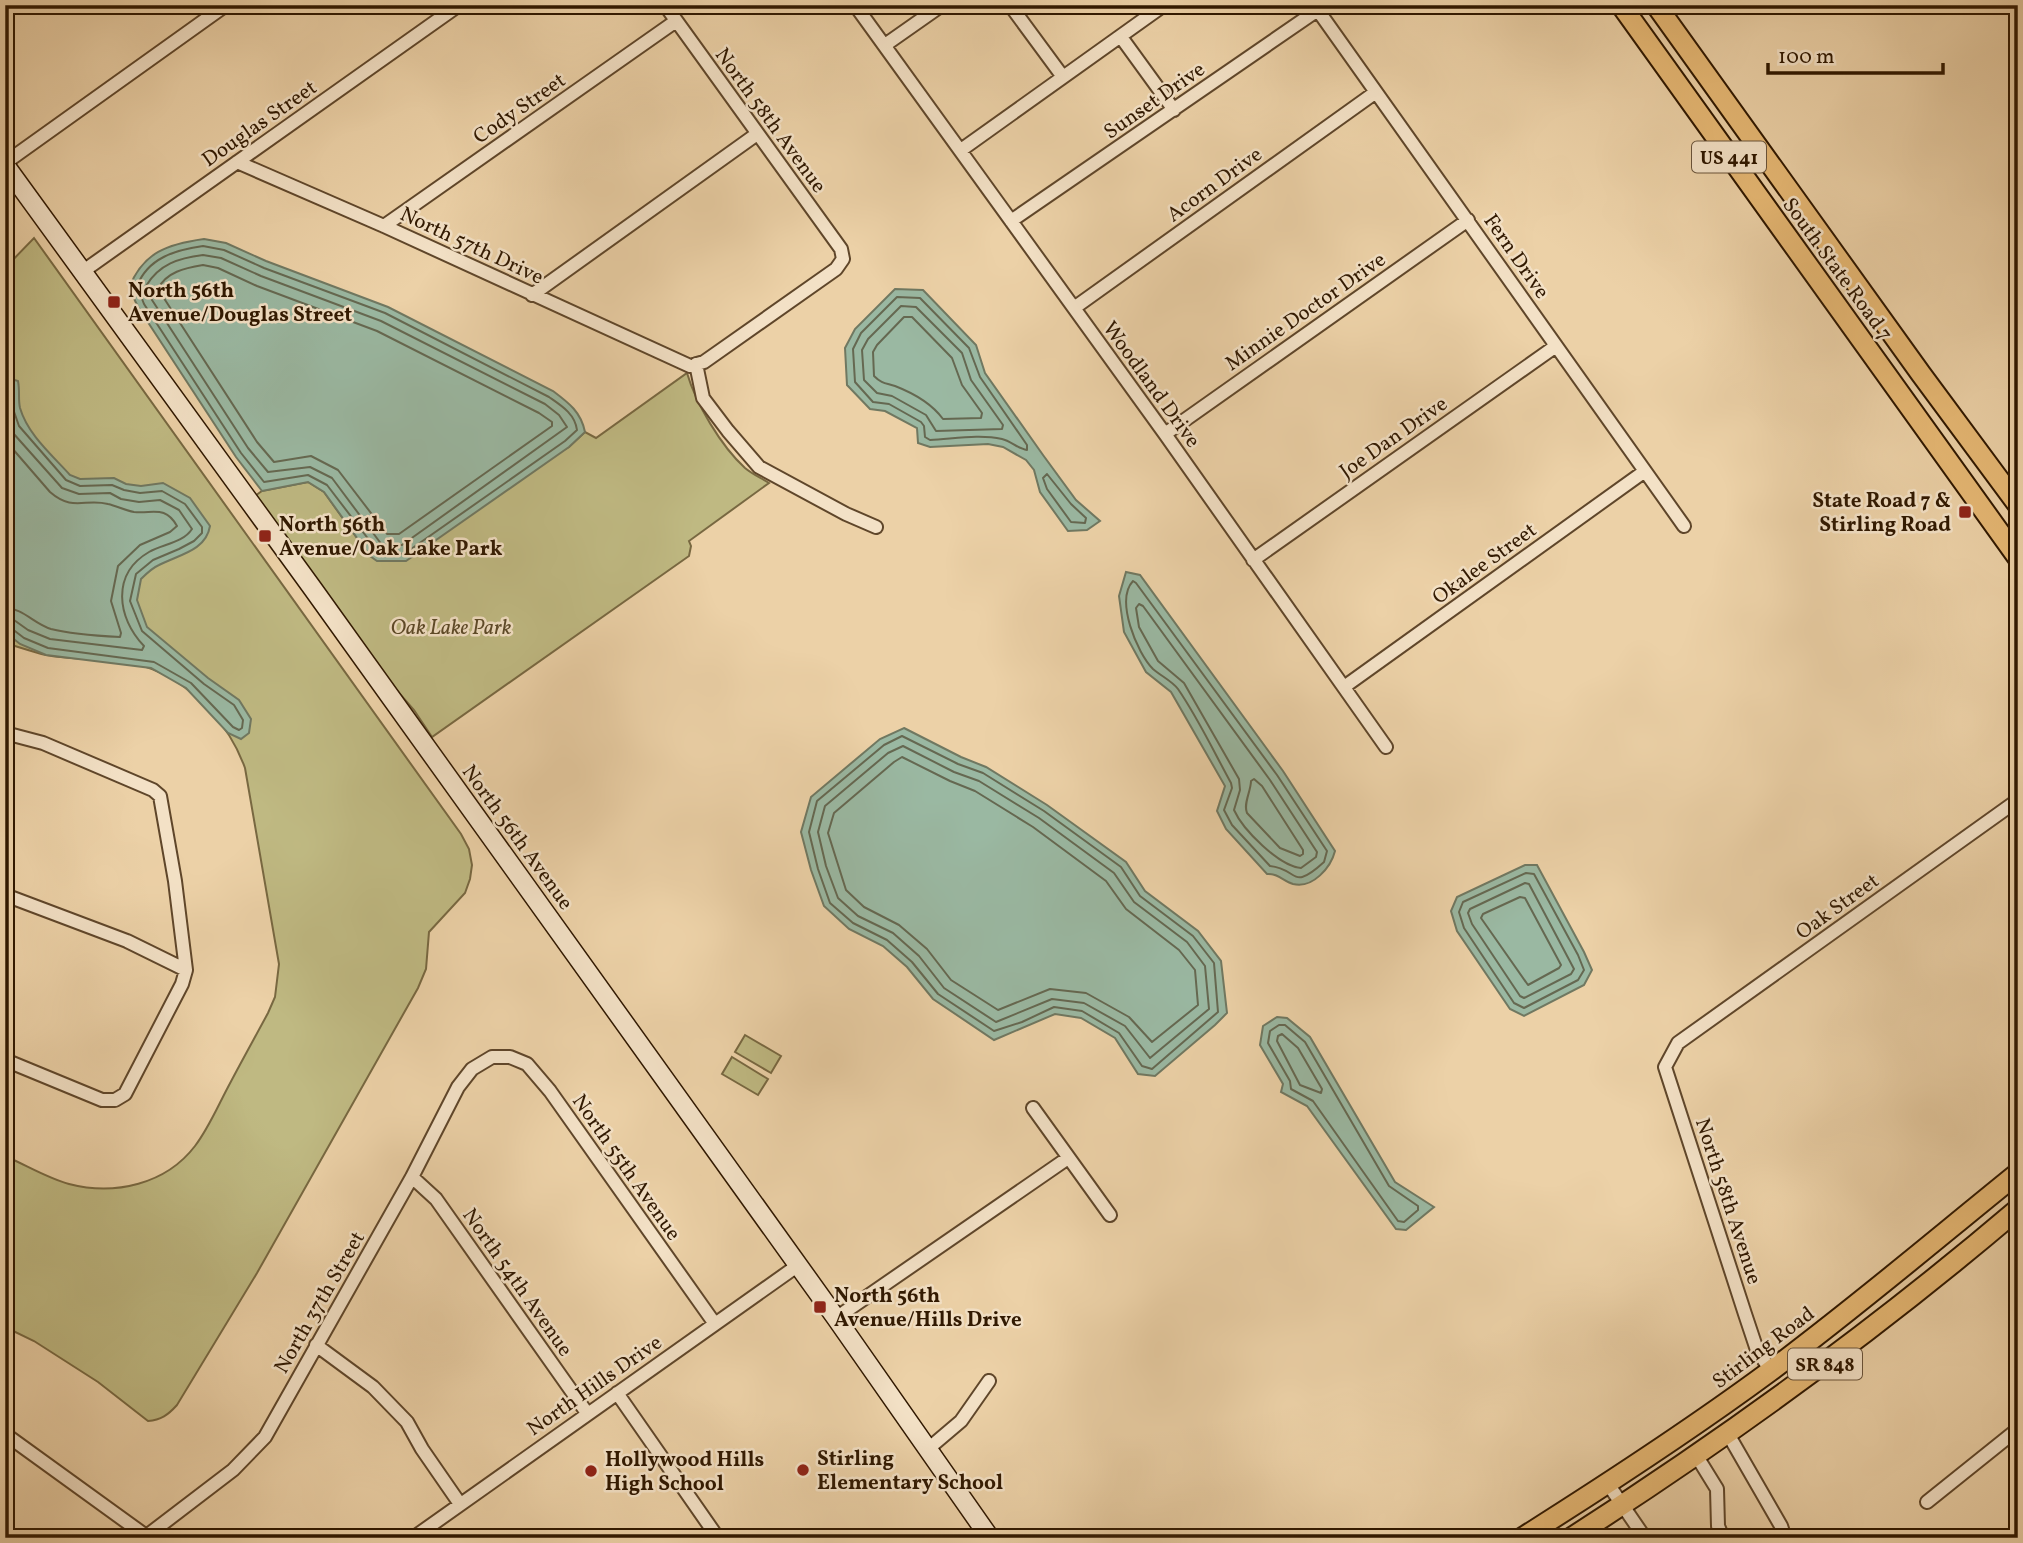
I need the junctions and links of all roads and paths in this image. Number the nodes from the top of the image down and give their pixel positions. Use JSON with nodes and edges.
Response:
{"nodes":[{"id":1,"x":226,"y":5,"type":"edge"},
{"id":2,"x":459,"y":5,"type":"edge"},
{"id":3,"x":665,"y":5,"type":"edge"},
{"id":4,"x":855,"y":5,"type":"edge"},
{"id":5,"x":942,"y":5,"type":"edge"},
{"id":6,"x":1010,"y":5,"type":"edge"},
{"id":7,"x":1164,"y":5,"type":"edge"},
{"id":8,"x":1621,"y":5,"type":"edge"},
{"id":9,"x":1656,"y":5,"type":"edge"},
{"id":10,"x":1320,"y":6,"type":"edge"},
{"id":11,"x":676,"y":21,"type":"junction"},
{"id":12,"x":1121,"y":37,"type":"junction"},
{"id":13,"x":885,"y":45,"type":"junction"},
{"id":14,"x":1063,"y":77,"type":"junction"},
{"id":15,"x":1376,"y":92,"type":"junction"},
{"id":16,"x":1174,"y":110,"type":"junction"},
{"id":17,"x":757,"y":134,"type":"junction"},
{"id":18,"x":961,"y":150,"type":"junction"},
{"id":19,"x":1726,"y":152,"type":"junction"},
{"id":20,"x":1767,"y":161,"type":"junction"},
{"id":21,"x":237,"y":162,"type":"junction"},
{"id":22,"x":5,"y":164,"type":"edge"},
{"id":23,"x":1468,"y":220,"type":"junction"},
{"id":24,"x":1011,"y":221,"type":"junction"},
{"id":25,"x":384,"y":226,"type":"junction"},
{"id":26,"x":82,"y":272,"type":"junction"},
{"id":27,"x":533,"y":295,"type":"junction"},
{"id":28,"x":1074,"y":308,"type":"junction"},
{"id":29,"x":1556,"y":346,"type":"junction"},
{"id":30,"x":693,"y":365,"type":"junction"},
{"id":31,"x":1885,"y":373,"type":"junction"},
{"id":32,"x":1921,"y":374,"type":"junction"},
{"id":33,"x":1165,"y":434,"type":"junction"},
{"id":34,"x":1645,"y":471,"type":"junction"},
{"id":35,"x":2018,"y":505,"type":"edge"},
{"id":36,"x":1684,"y":526,"type":"dead end"},
{"id":37,"x":876,"y":527,"type":"dead end"},
{"id":38,"x":2018,"y":558,"type":"edge"},
{"id":39,"x":1253,"y":560,"type":"junction"},
{"id":40,"x":1344,"y":687,"type":"junction"},
{"id":41,"x":5,"y":733,"type":"edge"},
{"id":42,"x":1386,"y":747,"type":"dead end"},
{"id":43,"x":2018,"y":800,"type":"edge"},
{"id":44,"x":5,"y":895,"type":"edge"},
{"id":45,"x":186,"y":970,"type":"junction"},
{"id":46,"x":1678,"y":1043,"type":"joint"},
{"id":47,"x":492,"y":1057,"type":"joint"},
{"id":48,"x":5,"y":1060,"type":"edge"},
{"id":49,"x":1033,"y":1108,"type":"dead end"},
{"id":50,"x":1068,"y":1158,"type":"junction"},
{"id":51,"x":2018,"y":1174,"type":"edge"},
{"id":52,"x":412,"y":1177,"type":"junction"},
{"id":53,"x":2018,"y":1209,"type":"edge"},
{"id":54,"x":1110,"y":1215,"type":"dead end"},
{"id":55,"x":797,"y":1266,"type":"junction"},
{"id":56,"x":836,"y":1318,"type":"junction"},
{"id":57,"x":715,"y":1324,"type":"junction"},
{"id":58,"x":316,"y":1345,"type":"junction"},
{"id":59,"x":1771,"y":1371,"type":"junction"},
{"id":60,"x":989,"y":1381,"type":"dead end"},
{"id":61,"x":617,"y":1393,"type":"junction"},
{"id":62,"x":587,"y":1413,"type":"junction"},
{"id":63,"x":2018,"y":1429,"type":"edge"},
{"id":64,"x":5,"y":1434,"type":"edge"},
{"id":65,"x":1728,"y":1434,"type":"junction"},
{"id":66,"x":928,"y":1449,"type":"junction"},
{"id":67,"x":1696,"y":1455,"type":"junction"},
{"id":68,"x":1608,"y":1484,"type":"junction"},
{"id":69,"x":1927,"y":1502,"type":"dead end"},
{"id":70,"x":460,"y":1504,"type":"junction"},
{"id":71,"x":1623,"y":1505,"type":"junction"},
{"id":72,"x":145,"y":1537,"type":"edge"},
{"id":73,"x":414,"y":1538,"type":"edge"},
{"id":74,"x":718,"y":1538,"type":"edge"},
{"id":75,"x":990,"y":1538,"type":"edge"},
{"id":76,"x":1522,"y":1538,"type":"edge"},
{"id":77,"x":1572,"y":1538,"type":"edge"},
{"id":78,"x":1645,"y":1538,"type":"edge"},
{"id":79,"x":1723,"y":1538,"type":"edge"},
{"id":80,"x":1785,"y":1538,"type":"edge"}],
"edges":[{"from":1,"to":22,"type":"street"},
{"from":2,"to":21,"type":"street","name":"Douglas Street"},
{"from":3,"to":11,"type":"street","name":"North 58th Avenue"},
{"from":4,"to":13,"type":"street","name":"Woodland Drive"},
{"from":5,"to":13,"type":"street"},
{"from":6,"to":14,"type":"street"},
{"from":7,"to":12,"type":"street"},
{"from":8,"to":19,"type":"main road","name":"South State Road 7","number":"US 441"},
{"from":9,"to":20,"type":"main road","name":"South State Road 7","number":"US 441"},
{"from":10,"to":15,"type":"street","name":"Fern Drive"},
{"from":10,"to":16,"type":"street","name":"Sunset Drive"},
{"from":11,"to":17,"type":"street","name":"North 58th Avenue"},
{"from":11,"to":25,"type":"street","name":"Cody Street"},
{"from":12,"to":14,"type":"street"},
{"from":12,"to":16,"type":"street"},
{"from":13,"to":18,"type":"street","name":"Woodland Drive"},
{"from":14,"to":18,"type":"street"},
{"from":15,"to":23,"type":"street","name":"Fern Drive"},
{"from":15,"to":28,"type":"street","name":"Acorn Drive"},
{"from":16,"to":24,"type":"street","name":"Sunset Drive"},
{"from":17,"to":27,"type":"street"},
{"from":17,"to":30,"type":"street","name":"North 58th Avenue"},
{"from":18,"to":24,"type":"street","name":"Woodland Drive"},
{"from":19,"to":20,"type":"main road"},
{"from":19,"to":31,"type":"main road","name":"South State Road 7","number":"US 441"},
{"from":20,"to":32,"type":"main road","name":"South State Road 7","number":"US 441"},
{"from":21,"to":25,"type":"street","name":"North 57th Drive"},
{"from":21,"to":26,"type":"street","name":"Douglas Street"},
{"from":22,"to":26,"type":"street","name":"North 56th Avenue"},
{"from":23,"to":29,"type":"street","name":"Fern Drive"},
{"from":23,"to":33,"type":"street","name":"Minnie Doctor Drive"},
{"from":24,"to":28,"type":"street","name":"Woodland Drive"},
{"from":25,"to":27,"type":"street","name":"North 57th Drive"},
{"from":26,"to":55,"type":"street","name":"North 56th Avenue"},
{"from":27,"to":30,"type":"street","name":"North 57th Drive"},
{"from":28,"to":33,"type":"street","name":"Woodland Drive"},
{"from":29,"to":34,"type":"street","name":"Fern Drive"},
{"from":29,"to":39,"type":"street","name":"Joe Dan Drive"},
{"from":30,"to":37,"type":"street"},
{"from":31,"to":32,"type":"main road"},
{"from":31,"to":38,"type":"main road","name":"South State Road 7","number":"US 441"},
{"from":32,"to":35,"type":"main road","name":"South State Road 7","number":"US 441"},
{"from":33,"to":39,"type":"street","name":"Woodland Drive"},
{"from":34,"to":36,"type":"street","name":"Fern Drive"},
{"from":34,"to":40,"type":"street","name":"Okalee Street"},
{"from":39,"to":40,"type":"street","name":"Woodland Drive"},
{"from":40,"to":42,"type":"street","name":"Woodland Drive"},
{"from":41,"to":45,"type":"street"},
{"from":43,"to":46,"type":"street","name":"Oak Street"},
{"from":44,"to":45,"type":"street"},
{"from":45,"to":48,"type":"street"},
{"from":46,"to":59,"type":"street","name":"North 58th Avenue"},
{"from":47,"to":52,"type":"street","name":"North 37th Street"},
{"from":47,"to":57,"type":"street","name":"North 55th Avenue"},
{"from":49,"to":50,"type":"street"},
{"from":50,"to":54,"type":"street"},
{"from":50,"to":56,"type":"street"},
{"from":51,"to":59,"type":"main road","name":"Stirling Road","number":"SR 848"},
{"from":52,"to":58,"type":"street","name":"North 37th Street"},
{"from":52,"to":62,"type":"street","name":"North 54th Avenue"},
{"from":53,"to":65,"type":"main road","number":"SR 848"},
{"from":55,"to":56,"type":"street","name":"North 56th Avenue"},
{"from":55,"to":57,"type":"street","name":"North Hills Drive"},
{"from":56,"to":66,"type":"street","name":"North 56th Avenue"},
{"from":57,"to":61,"type":"street","name":"North Hills Drive"},
{"from":58,"to":70,"type":"street"},
{"from":58,"to":72,"type":"street","name":"North 37th Street"},
{"from":59,"to":68,"type":"main road","name":"Stirling Road","number":"SR 848"},
{"from":60,"to":66,"type":"street"},
{"from":61,"to":62,"type":"street","name":"North Hills Drive"},
{"from":61,"to":74,"type":"street"},
{"from":62,"to":70,"type":"street","name":"North Hills Drive"},
{"from":63,"to":69,"type":"street"},
{"from":64,"to":72,"type":"street"},
{"from":65,"to":67,"type":"main road","number":"SR 848"},
{"from":65,"to":80,"type":"street"},
{"from":66,"to":75,"type":"street","name":"North 56th Avenue"},
{"from":67,"to":71,"type":"main road","number":"SR 848"},
{"from":67,"to":79,"type":"street"},
{"from":68,"to":71,"type":"street"},
{"from":68,"to":76,"type":"main road","name":"Stirling Road","number":"SR 848"},
{"from":70,"to":73,"type":"street","name":"North Hills Drive"},
{"from":71,"to":77,"type":"main road","number":"SR 848"},
{"from":71,"to":78,"type":"street"}]}
